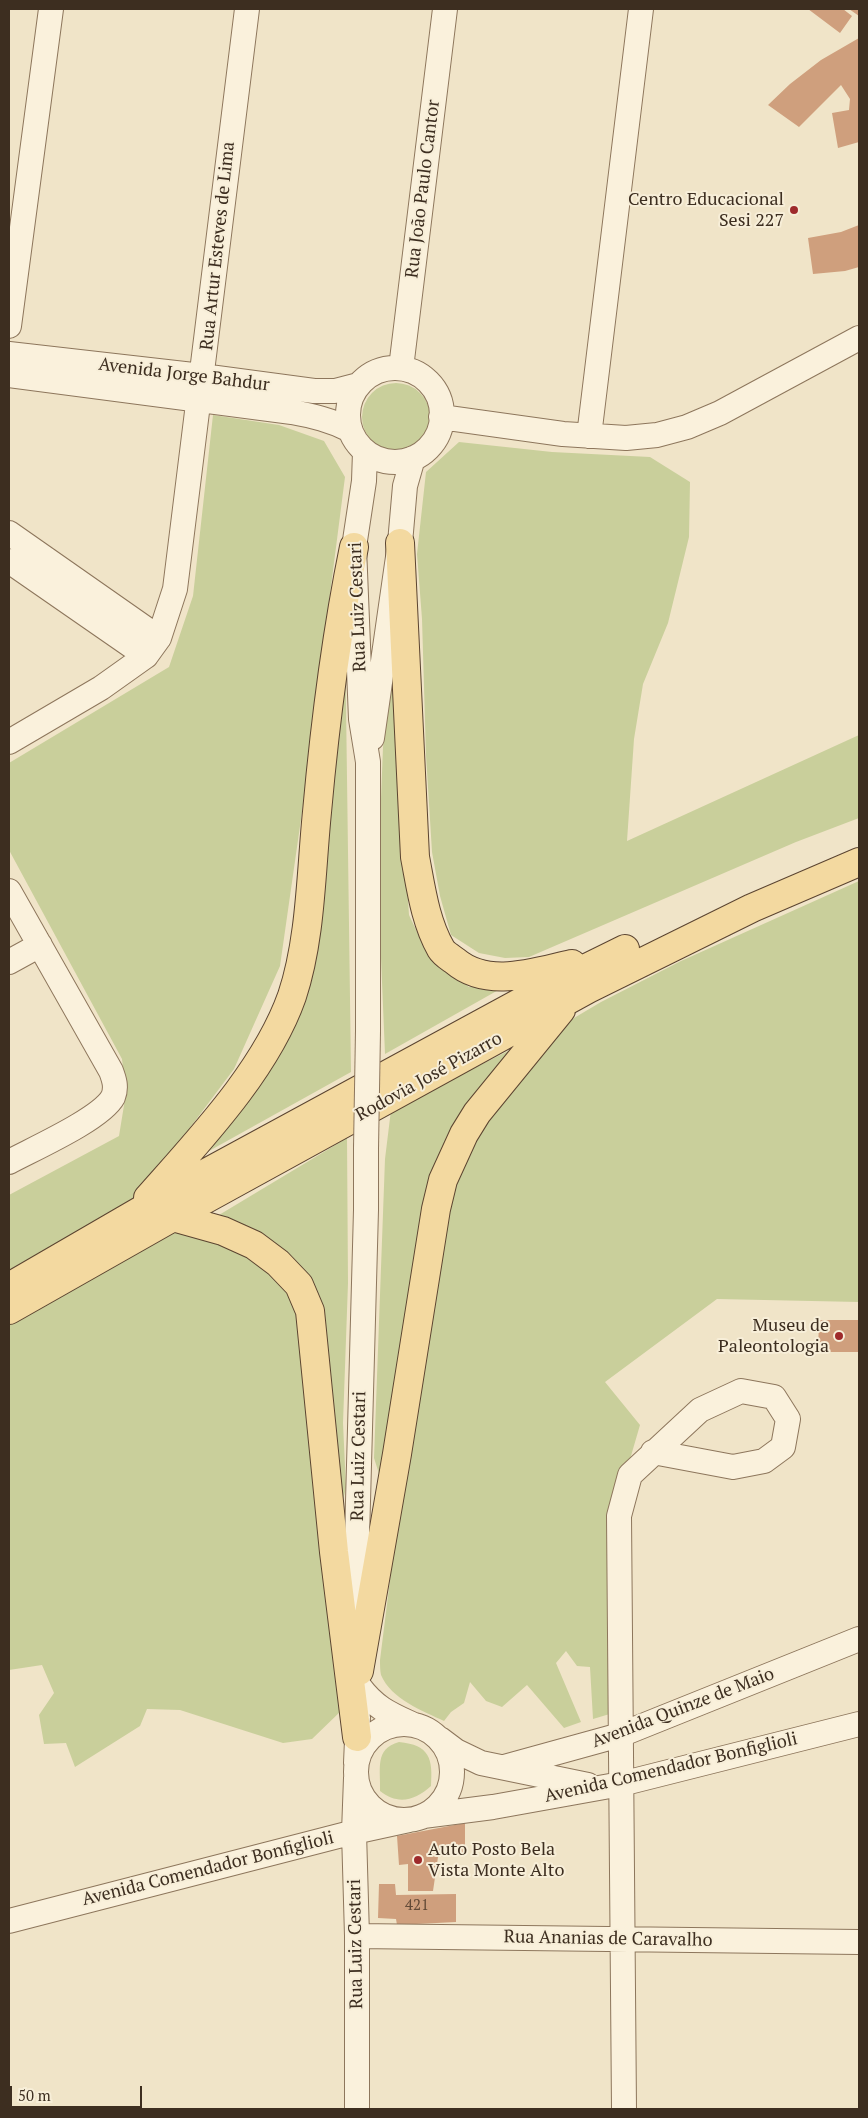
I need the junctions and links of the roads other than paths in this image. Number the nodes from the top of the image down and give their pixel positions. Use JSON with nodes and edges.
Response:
{"nodes":[{"id":1,"x":51,"y":9,"type":"edge"},
{"id":2,"x":247,"y":9,"type":"edge"},
{"id":3,"x":445,"y":9,"type":"edge"},
{"id":4,"x":641,"y":9,"type":"edge"},
{"id":5,"x":9,"y":326,"type":"edge"},
{"id":6,"x":859,"y":338,"type":"edge"},
{"id":7,"x":9,"y":354,"type":"edge"},
{"id":8,"x":401,"y":368,"type":"junction"},
{"id":9,"x":9,"y":375,"type":"edge"},
{"id":10,"x":358,"y":385,"type":"junction"},
{"id":11,"x":201,"y":387,"type":"junction"},
{"id":12,"x":441,"y":417,"type":"junction"},
{"id":13,"x":350,"y":430,"type":"junction"},
{"id":14,"x":589,"y":436,"type":"junction"},
{"id":15,"x":365,"y":452,"type":"junction"},
{"id":16,"x":413,"y":458,"type":"junction"},
{"id":17,"x":9,"y":533,"type":"edge"},
{"id":18,"x":400,"y":543,"type":"junction"},
{"id":19,"x":354,"y":547,"type":"junction"},
{"id":20,"x":9,"y":561,"type":"edge"},
{"id":21,"x":152,"y":647,"type":"junction"},
{"id":22,"x":9,"y":742,"type":"edge"},
{"id":23,"x":368,"y":762,"type":"junction"},
{"id":24,"x":859,"y":845,"type":"edge"},
{"id":25,"x":859,"y":862,"type":"edge"},
{"id":26,"x":9,"y":891,"type":"edge"},
{"id":27,"x":40,"y":944,"type":"junction"},
{"id":28,"x":613,"y":955,"type":"junction"},
{"id":29,"x":9,"y":962,"type":"edge"},
{"id":30,"x":569,"y":1000,"type":"junction"},
{"id":31,"x":9,"y":1162,"type":"edge"},
{"id":32,"x":135,"y":1213,"type":"junction"},
{"id":33,"x":174,"y":1217,"type":"junction"},
{"id":34,"x":9,"y":1286,"type":"edge"},
{"id":35,"x":9,"y":1310,"type":"edge"},
{"id":36,"x":654,"y":1452,"type":"junction"},
{"id":37,"x":859,"y":1639,"type":"edge"},
{"id":38,"x":359,"y":1678,"type":"junction"},
{"id":39,"x":859,"y":1724,"type":"edge"},
{"id":40,"x":426,"y":1731,"type":"junction"},
{"id":41,"x":620,"y":1735,"type":"junction"},
{"id":42,"x":356,"y":1759,"type":"junction"},
{"id":43,"x":504,"y":1767,"type":"junction"},
{"id":44,"x":611,"y":1786,"type":"junction"},
{"id":45,"x":416,"y":1818,"type":"junction"},
{"id":46,"x":354,"y":1832,"type":"junction"},
{"id":47,"x":9,"y":1921,"type":"edge"},
{"id":48,"x":357,"y":1936,"type":"junction"},
{"id":49,"x":622,"y":1939,"type":"junction"},
{"id":50,"x":859,"y":1942,"type":"edge"},
{"id":51,"x":357,"y":2109,"type":"edge"},
{"id":52,"x":624,"y":2109,"type":"edge"}],
"edges":[{"from":1,"to":5,"type":"street"},
{"from":2,"to":11,"type":"street","name":"Rua Artur Esteves de Lima"},
{"from":3,"to":8,"type":"street","name":"Rua João Paulo Cantor"},
{"from":4,"to":14,"type":"street"},
{"from":6,"to":14,"type":"street"},
{"from":7,"to":11,"type":"street","name":"Avenida Jorge Bahdur"},
{"from":8,"to":10,"type":"street"},
{"from":8,"to":12,"type":"street"},
{"from":9,"to":11,"type":"street","name":"Avenida Jorge Bahdur"},
{"from":10,"to":11,"type":"street","name":"Avenida Jorge Bahdur"},
{"from":10,"to":13,"type":"street"},
{"from":11,"to":13,"type":"street","name":"Avenida Jorge Bahdur"},
{"from":11,"to":21,"type":"street","name":"Rua Artur Esteves de Lima"},
{"from":12,"to":14,"type":"street"},
{"from":12,"to":16,"type":"street"},
{"from":13,"to":15,"type":"street"},
{"from":15,"to":16,"type":"street"},
{"from":15,"to":19,"type":"street","name":"Rua Luiz Cestari"},
{"from":16,"to":18,"type":"street","name":"Rua Luiz Cestari"},
{"from":17,"to":21,"type":"street"},
{"from":18,"to":23,"type":"street","name":"Rua Luiz Cestari"},
{"from":18,"to":28,"type":"main road"},
{"from":19,"to":23,"type":"street","name":"Rua Luiz Cestari"},
{"from":19,"to":32,"type":"main road"},
{"from":20,"to":21,"type":"street"},
{"from":21,"to":22,"type":"street"},
{"from":23,"to":38,"type":"street","name":"Rua Luiz Cestari","bridge":true},
{"from":24,"to":28,"type":"main road","name":"Rodovia José Pizarro"},
{"from":25,"to":30,"type":"main road","name":"Rodovia José Pizarro"},
{"from":26,"to":27,"type":"street"},
{"from":27,"to":29,"type":"street"},
{"from":27,"to":31,"type":"street"},
{"from":28,"to":32,"type":"main road","name":"Rodovia José Pizarro"},
{"from":30,"to":33,"type":"main road","name":"Rodovia José Pizarro"},
{"from":30,"to":38,"type":"main road"},
{"from":32,"to":34,"type":"main road","name":"Rodovia José Pizarro"},
{"from":33,"to":35,"type":"main road","name":"Rodovia José Pizarro"},
{"from":33,"to":42,"type":"main road"},
{"from":36,"to":36,"type":"street"},
{"from":36,"to":41,"type":"street"},
{"from":37,"to":41,"type":"street","name":"Avenida Quinze de Maio"},
{"from":38,"to":40,"type":"street"},
{"from":38,"to":42,"type":"street","name":"Rua Luiz Cestari"},
{"from":39,"to":44,"type":"street","name":"Avenida Comendador Bonfiglioli"},
{"from":40,"to":42,"type":"street"},
{"from":40,"to":43,"type":"street"},
{"from":40,"to":45,"type":"street"},
{"from":41,"to":43,"type":"street","name":"Avenida Quinze de Maio"},
{"from":41,"to":44,"type":"street"},
{"from":42,"to":45,"type":"street"},
{"from":42,"to":46,"type":"street","name":"Rua Luiz Cestari"},
{"from":43,"to":44,"type":"street"},
{"from":44,"to":45,"type":"street","name":"Avenida Comendador Bonfiglioli"},
{"from":44,"to":49,"type":"street"},
{"from":45,"to":46,"type":"street","name":"Avenida Comendador Bonfiglioli"},
{"from":46,"to":47,"type":"street","name":"Avenida Comendador Bonfiglioli"},
{"from":46,"to":48,"type":"street","name":"Rua Luiz Cestari"},
{"from":48,"to":49,"type":"street","name":"Rua Ananias de Caravalho"},
{"from":48,"to":51,"type":"street","name":"Rua Luiz Cestari"},
{"from":49,"to":50,"type":"street","name":"Rua Ananias de Caravalho"},
{"from":49,"to":52,"type":"street"}]}
